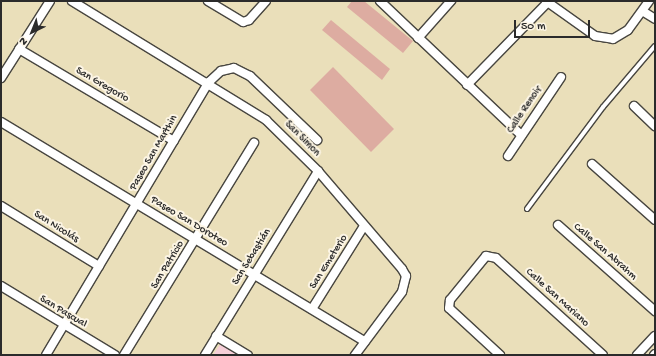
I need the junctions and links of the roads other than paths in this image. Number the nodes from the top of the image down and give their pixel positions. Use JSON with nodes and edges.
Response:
{"nodes":[{"id":1,"x":50,"y":1,"type":"edge"},
{"id":2,"x":72,"y":1,"type":"edge"},
{"id":3,"x":208,"y":1,"type":"edge"},
{"id":4,"x":266,"y":1,"type":"edge"},
{"id":5,"x":380,"y":1,"type":"edge"},
{"id":6,"x":451,"y":1,"type":"edge"},
{"id":7,"x":649,"y":1,"type":"edge"},
{"id":8,"x":547,"y":2,"type":"edge"},
{"id":9,"x":644,"y":12,"type":"junction"},
{"id":10,"x":655,"y":19,"type":"edge"},
{"id":11,"x":418,"y":38,"type":"junction"},
{"id":12,"x":655,"y":46,"type":"edge"},
{"id":13,"x":19,"y":49,"type":"junction"},
{"id":14,"x":561,"y":77,"type":"dead end"},
{"id":15,"x":1,"y":78,"type":"edge"},
{"id":16,"x":209,"y":82,"type":"junction"},
{"id":17,"x":467,"y":85,"type":"junction"},
{"id":18,"x":634,"y":106,"type":"dead end"},
{"id":19,"x":1,"y":122,"type":"edge"},
{"id":20,"x":655,"y":126,"type":"edge"},
{"id":21,"x":521,"y":135,"type":"junction"},
{"id":22,"x":174,"y":140,"type":"junction"},
{"id":23,"x":317,"y":140,"type":"dead end"},
{"id":24,"x":254,"y":143,"type":"dead end"},
{"id":25,"x":508,"y":156,"type":"dead end"},
{"id":26,"x":592,"y":164,"type":"dead end"},
{"id":27,"x":318,"y":171,"type":"junction"},
{"id":28,"x":137,"y":204,"type":"junction"},
{"id":29,"x":1,"y":206,"type":"edge"},
{"id":30,"x":527,"y":209,"type":"dead end"},
{"id":31,"x":655,"y":220,"type":"edge"},
{"id":32,"x":558,"y":225,"type":"dead end"},
{"id":33,"x":364,"y":226,"type":"junction"},
{"id":34,"x":196,"y":239,"type":"junction"},
{"id":35,"x":99,"y":266,"type":"junction"},
{"id":36,"x":254,"y":274,"type":"junction"},
{"id":37,"x":1,"y":286,"type":"edge"},
{"id":38,"x":312,"y":309,"type":"junction"},
{"id":39,"x":655,"y":311,"type":"edge"},
{"id":40,"x":64,"y":325,"type":"junction"},
{"id":41,"x":216,"y":336,"type":"junction"},
{"id":42,"x":655,"y":336,"type":"edge"},
{"id":43,"x":365,"y":342,"type":"junction"},
{"id":44,"x":46,"y":355,"type":"edge"},
{"id":45,"x":115,"y":355,"type":"edge"},
{"id":46,"x":124,"y":355,"type":"edge"},
{"id":47,"x":205,"y":355,"type":"edge"},
{"id":48,"x":248,"y":355,"type":"edge"},
{"id":49,"x":356,"y":355,"type":"edge"},
{"id":50,"x":500,"y":355,"type":"edge"},
{"id":51,"x":603,"y":355,"type":"edge"},
{"id":52,"x":638,"y":355,"type":"edge"}],
"edges":[{"from":1,"to":13,"type":"street"},
{"from":2,"to":16,"type":"street","name":"San Simon"},
{"from":3,"to":4,"type":"street"},
{"from":5,"to":11,"type":"street"},
{"from":6,"to":11,"type":"street"},
{"from":7,"to":9,"type":"street"},
{"from":8,"to":9,"type":"street"},
{"from":8,"to":17,"type":"street"},
{"from":9,"to":10,"type":"street"},
{"from":11,"to":17,"type":"street"},
{"from":12,"to":30,"type":"lane"},
{"from":13,"to":15,"type":"street"},
{"from":13,"to":22,"type":"street","name":"San Gregorio"},
{"from":14,"to":21,"type":"street","name":"Calle Renoir"},
{"from":16,"to":22,"type":"street","name":"Paseo San Marthin"},
{"from":16,"to":23,"type":"street","name":"Paseo San Marthin"},
{"from":16,"to":27,"type":"street","name":"San Simon"},
{"from":17,"to":21,"type":"street"},
{"from":18,"to":20,"type":"street"},
{"from":19,"to":28,"type":"street","name":"Paseo San Doroteo"},
{"from":21,"to":25,"type":"street","name":"Calle Renoir"},
{"from":22,"to":28,"type":"street","name":"Paseo San Marthin"},
{"from":24,"to":34,"type":"street","name":"San Patricio"},
{"from":26,"to":31,"type":"street"},
{"from":27,"to":33,"type":"street","name":"San Simon"},
{"from":27,"to":36,"type":"street","name":"San Sebastián"},
{"from":28,"to":34,"type":"street","name":"Paseo San Doroteo"},
{"from":28,"to":35,"type":"street","name":"Paseo San Marthin"},
{"from":29,"to":35,"type":"street","name":"San Nicolás"},
{"from":32,"to":39,"type":"street","name":"Calle San Abrahm"},
{"from":33,"to":38,"type":"street","name":"San Emeterio"},
{"from":33,"to":43,"type":"street","name":"San Simon"},
{"from":34,"to":36,"type":"street","name":"Paseo San Doroteo"},
{"from":34,"to":46,"type":"street","name":"San Patricio"},
{"from":35,"to":40,"type":"street","name":"Paseo San Marthin"},
{"from":36,"to":38,"type":"street","name":"Paseo San Doroteo"},
{"from":36,"to":41,"type":"street","name":"San Sebastián"},
{"from":37,"to":40,"type":"street","name":"San Pascual"},
{"from":38,"to":43,"type":"street","name":"Paseo San Doroteo"},
{"from":40,"to":44,"type":"street","name":"Paseo San Marthin"},
{"from":40,"to":45,"type":"street","name":"San Pascual"},
{"from":41,"to":47,"type":"street","name":"San Sebastián"},
{"from":41,"to":48,"type":"street"},
{"from":42,"to":52,"type":"street"},
{"from":43,"to":49,"type":"street","name":"San Simon"},
{"from":50,"to":51,"type":"street","name":"Calle San Mariano"}]}
